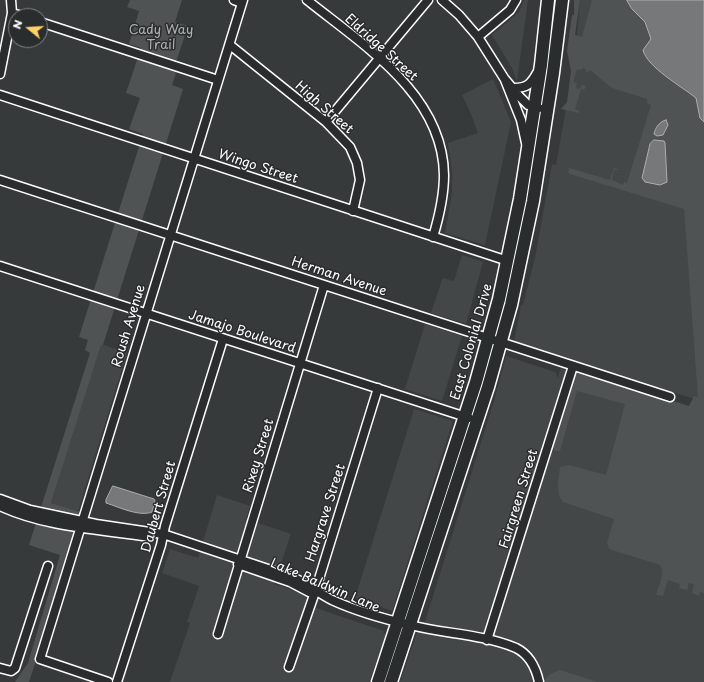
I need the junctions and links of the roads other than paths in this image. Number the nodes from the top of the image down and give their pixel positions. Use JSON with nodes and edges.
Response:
{"nodes":[{"id":1,"x":307,"y":0,"type":"edge"},
{"id":2,"x":428,"y":0,"type":"edge"},
{"id":3,"x":442,"y":0,"type":"edge"},
{"id":4,"x":516,"y":0,"type":"edge"},
{"id":5,"x":548,"y":0,"type":"edge"},
{"id":6,"x":562,"y":0,"type":"edge"},
{"id":7,"x":240,"y":1,"type":"edge"},
{"id":8,"x":48,"y":25,"type":"edge"},
{"id":9,"x":8,"y":33,"type":"edge"},
{"id":10,"x":478,"y":37,"type":"junction"},
{"id":11,"x":230,"y":45,"type":"junction"},
{"id":12,"x":380,"y":59,"type":"junction"},
{"id":13,"x":541,"y":65,"type":"junction"},
{"id":14,"x":0,"y":74,"type":"edge"},
{"id":15,"x":504,"y":78,"type":"junction"},
{"id":16,"x":218,"y":80,"type":"junction"},
{"id":17,"x":514,"y":88,"type":"junction"},
{"id":18,"x":0,"y":95,"type":"edge"},
{"id":19,"x":517,"y":111,"type":"junction"},
{"id":20,"x":534,"y":112,"type":"junction"},
{"id":21,"x":547,"y":114,"type":"junction"},
{"id":22,"x":326,"y":122,"type":"junction"},
{"id":23,"x":528,"y":150,"type":"junction"},
{"id":24,"x":193,"y":158,"type":"junction"},
{"id":25,"x":0,"y":180,"type":"edge"},
{"id":26,"x":354,"y":212,"type":"junction"},
{"id":27,"x":170,"y":235,"type":"junction"},
{"id":28,"x":434,"y":237,"type":"junction"},
{"id":29,"x":508,"y":261,"type":"junction"},
{"id":30,"x":0,"y":266,"type":"edge"},
{"id":31,"x":324,"y":284,"type":"junction"},
{"id":32,"x":145,"y":314,"type":"junction"},
{"id":33,"x":489,"y":338,"type":"junction"},
{"id":34,"x":223,"y":339,"type":"junction"},
{"id":35,"x":501,"y":343,"type":"junction"},
{"id":36,"x":300,"y":363,"type":"junction"},
{"id":37,"x":573,"y":366,"type":"junction"},
{"id":38,"x":378,"y":388,"type":"junction"},
{"id":39,"x":670,"y":397,"type":"dead end"},
{"id":40,"x":465,"y":417,"type":"junction"},
{"id":41,"x":477,"y":420,"type":"junction"},
{"id":42,"x":0,"y":499,"type":"edge"},
{"id":43,"x":0,"y":506,"type":"edge"},
{"id":44,"x":430,"y":523,"type":"junction"},
{"id":45,"x":80,"y":525,"type":"junction"},
{"id":46,"x":443,"y":526,"type":"junction"},
{"id":47,"x":163,"y":537,"type":"junction"},
{"id":48,"x":240,"y":562,"type":"junction"},
{"id":49,"x":48,"y":566,"type":"dead end"},
{"id":50,"x":314,"y":592,"type":"junction"},
{"id":51,"x":397,"y":624,"type":"junction"},
{"id":52,"x":410,"y":625,"type":"junction"},
{"id":53,"x":218,"y":634,"type":"dead end"},
{"id":54,"x":487,"y":640,"type":"junction"},
{"id":55,"x":289,"y":667,"type":"dead end"},
{"id":56,"x":0,"y":668,"type":"edge"},
{"id":57,"x":538,"y":678,"type":"edge"},
{"id":58,"x":108,"y":682,"type":"edge"},
{"id":59,"x":117,"y":682,"type":"edge"},
{"id":60,"x":378,"y":682,"type":"edge"},
{"id":61,"x":392,"y":682,"type":"edge"}],
"edges":[{"from":1,"to":12,"type":"street","name":"Eldridge Street"},
{"from":2,"to":12,"type":"street"},
{"from":3,"to":10,"type":"street"},
{"from":4,"to":10,"type":"street"},
{"from":5,"to":13,"type":"highway","name":"East Colonial Drive"},
{"from":6,"to":21,"type":"highway","name":"East Colonial Drive"},
{"from":7,"to":11,"type":"street","name":"Roush Avenue"},
{"from":8,"to":16,"type":"street"},
{"from":9,"to":14,"type":"street"},
{"from":10,"to":15,"type":"street"},
{"from":11,"to":16,"type":"street","name":"Roush Avenue"},
{"from":11,"to":22,"type":"street","name":"High Street"},
{"from":12,"to":22,"type":"street"},
{"from":12,"to":28,"type":"street","name":"Eldridge Street"},
{"from":13,"to":17,"type":"street"},
{"from":13,"to":20,"type":"highway","name":"East Colonial Drive"},
{"from":15,"to":17,"type":"street"},
{"from":15,"to":19,"type":"street"},
{"from":16,"to":24,"type":"street","name":"Roush Avenue"},
{"from":17,"to":20,"type":"street"},
{"from":18,"to":24,"type":"street","name":"Wingo Street"},
{"from":19,"to":20,"type":"street"},
{"from":19,"to":23,"type":"street"},
{"from":20,"to":21,"type":"street"},
{"from":20,"to":23,"type":"highway","name":"East Colonial Drive"},
{"from":21,"to":35,"type":"highway","name":"East Colonial Drive"},
{"from":22,"to":26,"type":"street","name":"High Street"},
{"from":23,"to":29,"type":"highway","name":"East Colonial Drive"},
{"from":24,"to":26,"type":"street","name":"Wingo Street"},
{"from":24,"to":27,"type":"street","name":"Roush Avenue"},
{"from":25,"to":27,"type":"street","name":"Herman Avenue"},
{"from":26,"to":28,"type":"street","name":"Wingo Street"},
{"from":27,"to":31,"type":"street","name":"Herman Avenue"},
{"from":27,"to":32,"type":"street","name":"Roush Avenue"},
{"from":28,"to":29,"type":"street","name":"Wingo Street"},
{"from":29,"to":33,"type":"highway","name":"East Colonial Drive"},
{"from":30,"to":32,"type":"street","name":"Jamajo Boulevard"},
{"from":31,"to":33,"type":"street","name":"Herman Avenue"},
{"from":31,"to":36,"type":"street","name":"Rixey Street"},
{"from":32,"to":34,"type":"street","name":"Jamajo Boulevard"},
{"from":32,"to":45,"type":"street","name":"Roush Avenue"},
{"from":33,"to":35,"type":"street","name":"Herman Avenue"},
{"from":33,"to":40,"type":"highway","name":"East Colonial Drive"},
{"from":34,"to":36,"type":"street","name":"Jamajo Boulevard"},
{"from":34,"to":47,"type":"street","name":"Daubert Street"},
{"from":35,"to":37,"type":"street","name":"Herman Avenue"},
{"from":35,"to":41,"type":"highway","name":"East Colonial Drive"},
{"from":36,"to":38,"type":"street","name":"Jamajo Boulevard"},
{"from":36,"to":48,"type":"street","name":"Rixey Street"},
{"from":37,"to":39,"type":"street","name":"Herman Avenue"},
{"from":37,"to":54,"type":"street","name":"Fairgreen Street"},
{"from":38,"to":40,"type":"street","name":"Jamajo Boulevard"},
{"from":38,"to":50,"type":"street","name":"Hargrave Street"},
{"from":40,"to":41,"type":"street","name":"Jamajo Boulevard"},
{"from":40,"to":44,"type":"highway","name":"East Colonial Drive"},
{"from":41,"to":46,"type":"highway","name":"East Colonial Drive"},
{"from":42,"to":45,"type":"street","name":"Lake Baldwin Lane"},
{"from":43,"to":45,"type":"street","name":"Lake Baldwin Lane"},
{"from":44,"to":46,"type":"street"},
{"from":44,"to":51,"type":"highway","name":"East Colonial Drive"},
{"from":45,"to":47,"type":"street","name":"Lake Baldwin Lane"},
{"from":45,"to":58,"type":"street","name":"Roush Avenue"},
{"from":46,"to":52,"type":"highway","name":"East Colonial Drive"},
{"from":47,"to":48,"type":"street","name":"Lake Baldwin Lane"},
{"from":47,"to":59,"type":"street","name":"Daubert Street"},
{"from":48,"to":50,"type":"street","name":"Lake Baldwin Lane"},
{"from":48,"to":53,"type":"street","name":"Rixey Street"},
{"from":49,"to":56,"type":"street"},
{"from":50,"to":51,"type":"street","name":"Lake Baldwin Lane"},
{"from":50,"to":55,"type":"street","name":"Hargrave Street"},
{"from":51,"to":52,"type":"street","name":"Lake Baldwin Lane"},
{"from":51,"to":60,"type":"highway","name":"East Colonial Drive"},
{"from":52,"to":54,"type":"street","name":"Lake Baldwin Lane"},
{"from":52,"to":61,"type":"highway","name":"East Colonial Drive"},
{"from":54,"to":57,"type":"street","name":"Lake Baldwin Lane"}]}
